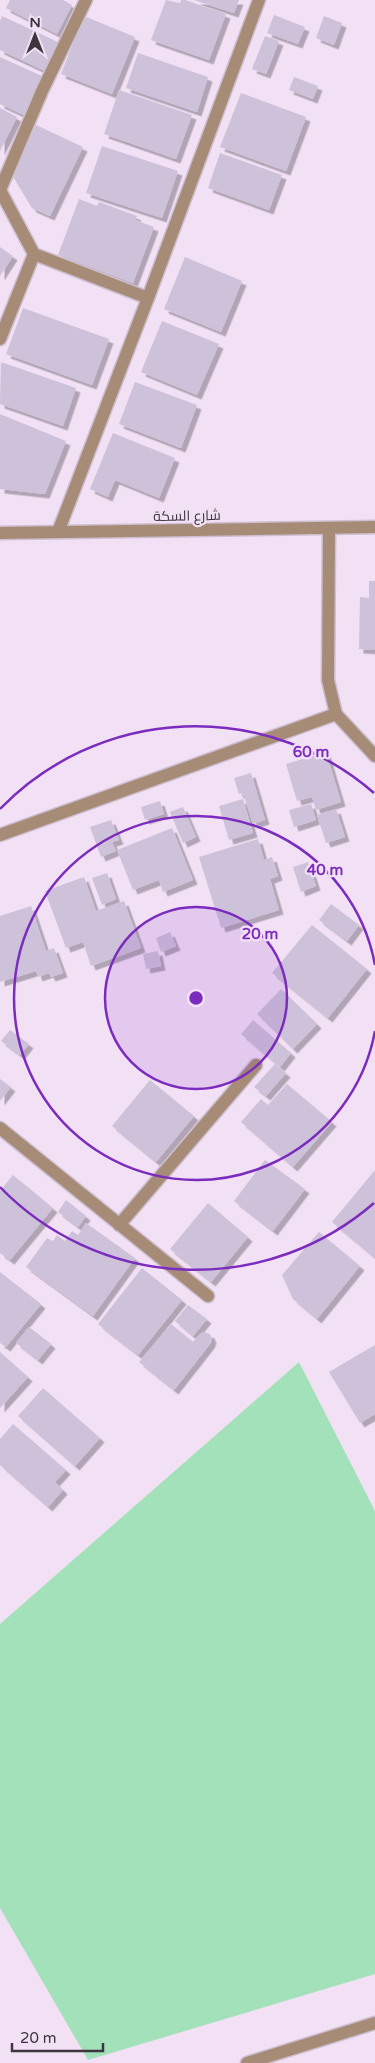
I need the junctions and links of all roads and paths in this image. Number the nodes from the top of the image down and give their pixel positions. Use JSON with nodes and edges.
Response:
{"nodes":[{"id":1,"x":86,"y":0,"type":"edge"},
{"id":2,"x":259,"y":0,"type":"edge"},
{"id":3,"x":0,"y":190,"type":"edge"},
{"id":4,"x":34,"y":254,"type":"junction"},
{"id":5,"x":148,"y":298,"type":"junction"},
{"id":6,"x":0,"y":339,"type":"edge"},
{"id":7,"x":375,"y":527,"type":"edge"},
{"id":8,"x":328,"y":529,"type":"junction"},
{"id":9,"x":58,"y":532,"type":"junction"},
{"id":10,"x":0,"y":533,"type":"edge"},
{"id":11,"x":336,"y":714,"type":"junction"},
{"id":12,"x":375,"y":756,"type":"edge"},
{"id":13,"x":0,"y":835,"type":"edge"},
{"id":14,"x":256,"y":1065,"type":"dead end"},
{"id":15,"x":0,"y":1128,"type":"edge"},
{"id":16,"x":120,"y":1225,"type":"junction"},
{"id":17,"x":208,"y":1296,"type":"dead end"},
{"id":18,"x":375,"y":2023,"type":"edge"},
{"id":19,"x":247,"y":2063,"type":"edge"}],
"edges":[{"from":1,"to":3,"type":"street"},
{"from":2,"to":5,"type":"street"},
{"from":3,"to":4,"type":"street"},
{"from":4,"to":5,"type":"street"},
{"from":4,"to":6,"type":"street"},
{"from":5,"to":9,"type":"street"},
{"from":7,"to":8,"type":"street","name":"شارع السكة"},
{"from":8,"to":9,"type":"street","name":"شارع السكة"},
{"from":8,"to":11,"type":"street"},
{"from":9,"to":10,"type":"street","name":"شارع السكة"},
{"from":11,"to":12,"type":"street"},
{"from":11,"to":13,"type":"street"},
{"from":14,"to":16,"type":"street"},
{"from":15,"to":16,"type":"street"},
{"from":16,"to":17,"type":"street"},
{"from":18,"to":19,"type":"street"}]}
